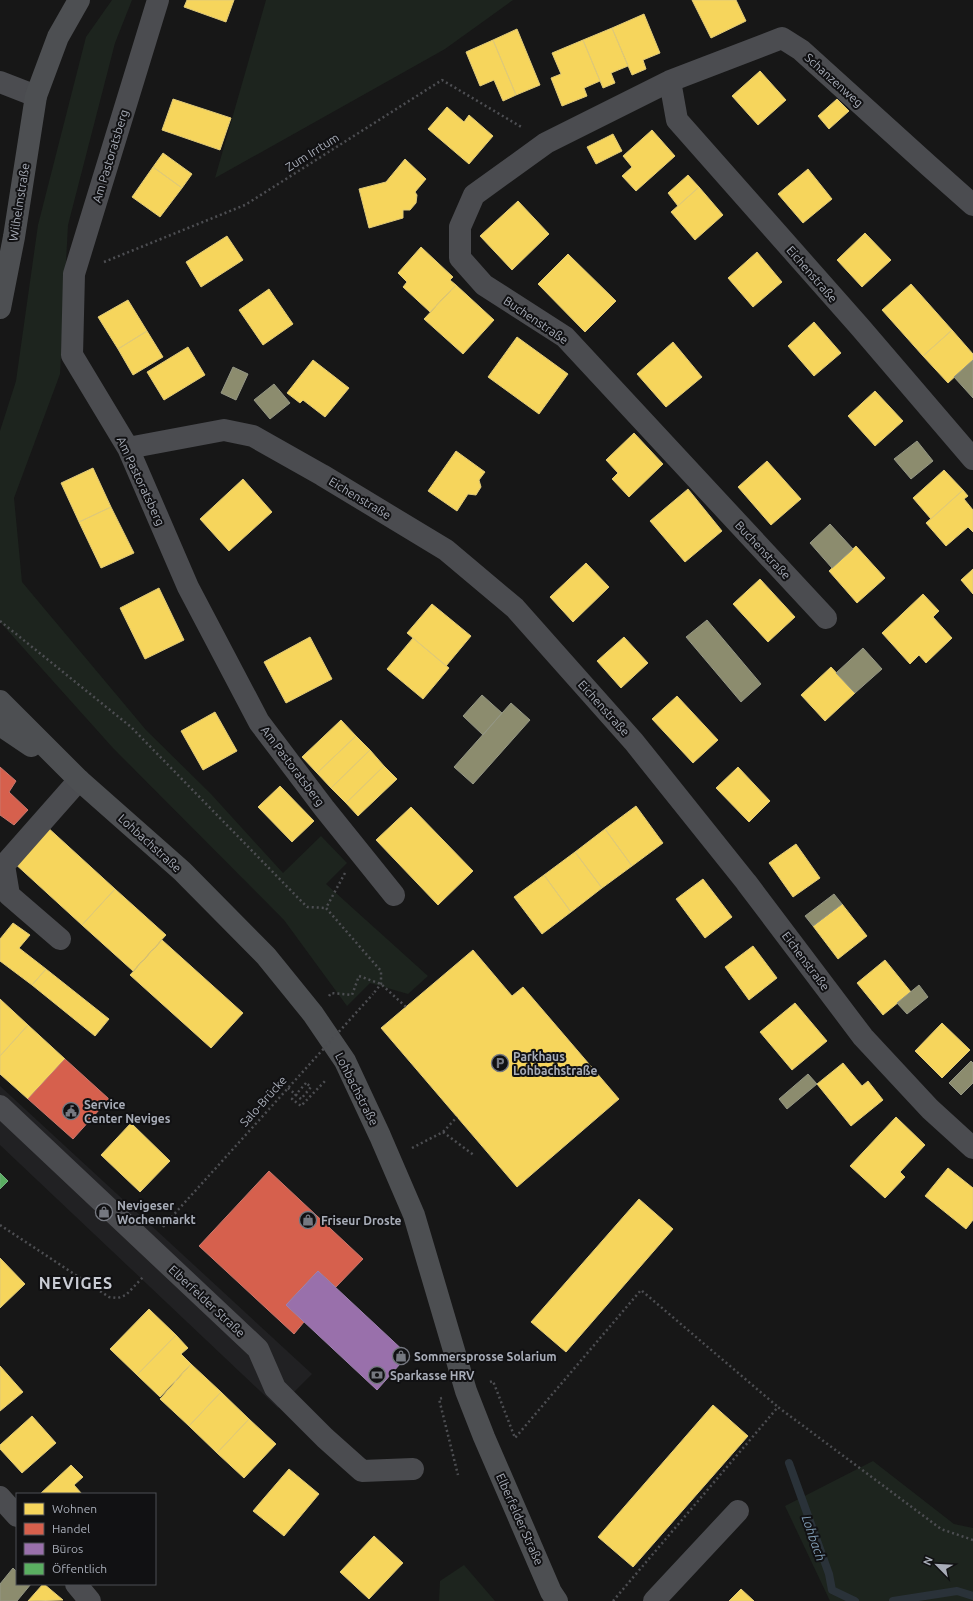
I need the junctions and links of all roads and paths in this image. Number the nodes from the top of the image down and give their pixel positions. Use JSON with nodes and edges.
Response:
{"nodes":[{"id":1,"x":79,"y":0,"type":"edge"},
{"id":2,"x":158,"y":0,"type":"edge"},
{"id":3,"x":670,"y":81,"type":"junction"},
{"id":4,"x":0,"y":82,"type":"edge"},
{"id":5,"x":36,"y":96,"type":"junction"},
{"id":6,"x":546,"y":143,"type":"junction"},
{"id":7,"x":973,"y":205,"type":"edge"},
{"id":8,"x":74,"y":274,"type":"junction"},
{"id":9,"x":0,"y":308,"type":"edge"},
{"id":10,"x":128,"y":448,"type":"junction"},
{"id":11,"x":973,"y":459,"type":"edge"},
{"id":12,"x":826,"y":618,"type":"dead end"},
{"id":13,"x":0,"y":621,"type":"edge"},
{"id":14,"x":0,"y":701,"type":"edge"},
{"id":15,"x":0,"y":725,"type":"edge"},
{"id":16,"x":79,"y":780,"type":"junction"},
{"id":17,"x":358,"y":849,"type":"junction"},
{"id":18,"x":394,"y":895,"type":"dead end"},
{"id":19,"x":326,"y":908,"type":"junction"},
{"id":20,"x":60,"y":939,"type":"dead end"},
{"id":21,"x":381,"y":984,"type":"junction"},
{"id":22,"x":331,"y":993,"type":"dead end"},
{"id":23,"x":406,"y":1007,"type":"dead end"},
{"id":24,"x":345,"y":1061,"type":"junction"},
{"id":25,"x":288,"y":1088,"type":"junction"},
{"id":26,"x":0,"y":1106,"type":"edge"},
{"id":27,"x":457,"y":1116,"type":"dead end"},
{"id":28,"x":443,"y":1132,"type":"junction"},
{"id":29,"x":973,"y":1148,"type":"edge"},
{"id":30,"x":475,"y":1156,"type":"dead end"},
{"id":31,"x":390,"y":1160,"type":"junction"},
{"id":32,"x":168,"y":1221,"type":"dead end"},
{"id":33,"x":0,"y":1225,"type":"edge"},
{"id":34,"x":142,"y":1278,"type":"dead end"},
{"id":35,"x":778,"y":1407,"type":"junction"},
{"id":36,"x":484,"y":1437,"type":"joint"},
{"id":37,"x":515,"y":1438,"type":"dead end"},
{"id":38,"x":413,"y":1469,"type":"dead end"},
{"id":39,"x":0,"y":1497,"type":"edge"},
{"id":40,"x":738,"y":1511,"type":"dead end"},
{"id":41,"x":16,"y":1515,"type":"edge"},
{"id":42,"x":973,"y":1540,"type":"edge"},
{"id":43,"x":77,"y":1585,"type":"edge"},
{"id":44,"x":90,"y":1601,"type":"edge"},
{"id":45,"x":557,"y":1601,"type":"edge"},
{"id":46,"x":613,"y":1601,"type":"edge"},
{"id":47,"x":654,"y":1601,"type":"edge"}],
"edges":[{"from":1,"to":5,"type":"main road","name":"Wilhelmstraße"},
{"from":2,"to":8,"type":"street","name":"Am Pastoratsberg"},
{"from":3,"to":6,"type":"street","name":"Buchenstraße"},
{"from":3,"to":7,"type":"street","name":"Schanzenweg"},
{"from":3,"to":11,"type":"street","name":"Eichenstraße"},
{"from":4,"to":5,"type":"street"},
{"from":5,"to":9,"type":"main road","name":"Wilhelmstraße"},
{"from":6,"to":8,"type":"path","name":"Zum Irrtum"},
{"from":6,"to":12,"type":"street","name":"Buchenstraße"},
{"from":8,"to":10,"type":"street","name":"Am Pastoratsberg"},
{"from":10,"to":17,"type":"street","name":"Am Pastoratsberg"},
{"from":10,"to":29,"type":"street","name":"Eichenstraße"},
{"from":13,"to":19,"type":"path"},
{"from":14,"to":16,"type":"main road","name":"Lohbachstraße"},
{"from":15,"to":16,"type":"main road","name":"Lohbachstraße"},
{"from":16,"to":20,"type":"street"},
{"from":16,"to":24,"type":"main road","name":"Lohbachstraße"},
{"from":17,"to":18,"type":"street","name":"Am Pastoratsberg"},
{"from":17,"to":19,"type":"path"},
{"from":19,"to":21,"type":"path"},
{"from":21,"to":22,"type":"path"},
{"from":21,"to":23,"type":"path"},
{"from":21,"to":25,"type":"path","name":"Salo-Brücke","bridge":true},
{"from":24,"to":25,"type":"path","bridge":true},
{"from":24,"to":31,"type":"main road","name":"Lohbachstraße"},
{"from":25,"to":32,"type":"path","name":"Salo-Brücke","bridge":true},
{"from":26,"to":38,"type":"street","name":"Elberfelder Straße"},
{"from":27,"to":28,"type":"path"},
{"from":28,"to":30,"type":"path"},
{"from":28,"to":31,"type":"path"},
{"from":31,"to":36,"type":"main road","name":"Lohbachstraße"},
{"from":33,"to":34,"type":"path"},
{"from":35,"to":37,"type":"path"},
{"from":35,"to":42,"type":"path"},
{"from":35,"to":46,"type":"path"},
{"from":36,"to":45,"type":"main road","name":"Elberfelder Straße"},
{"from":39,"to":41,"type":"street"},
{"from":40,"to":47,"type":"street"},
{"from":43,"to":44,"type":"street"}]}
